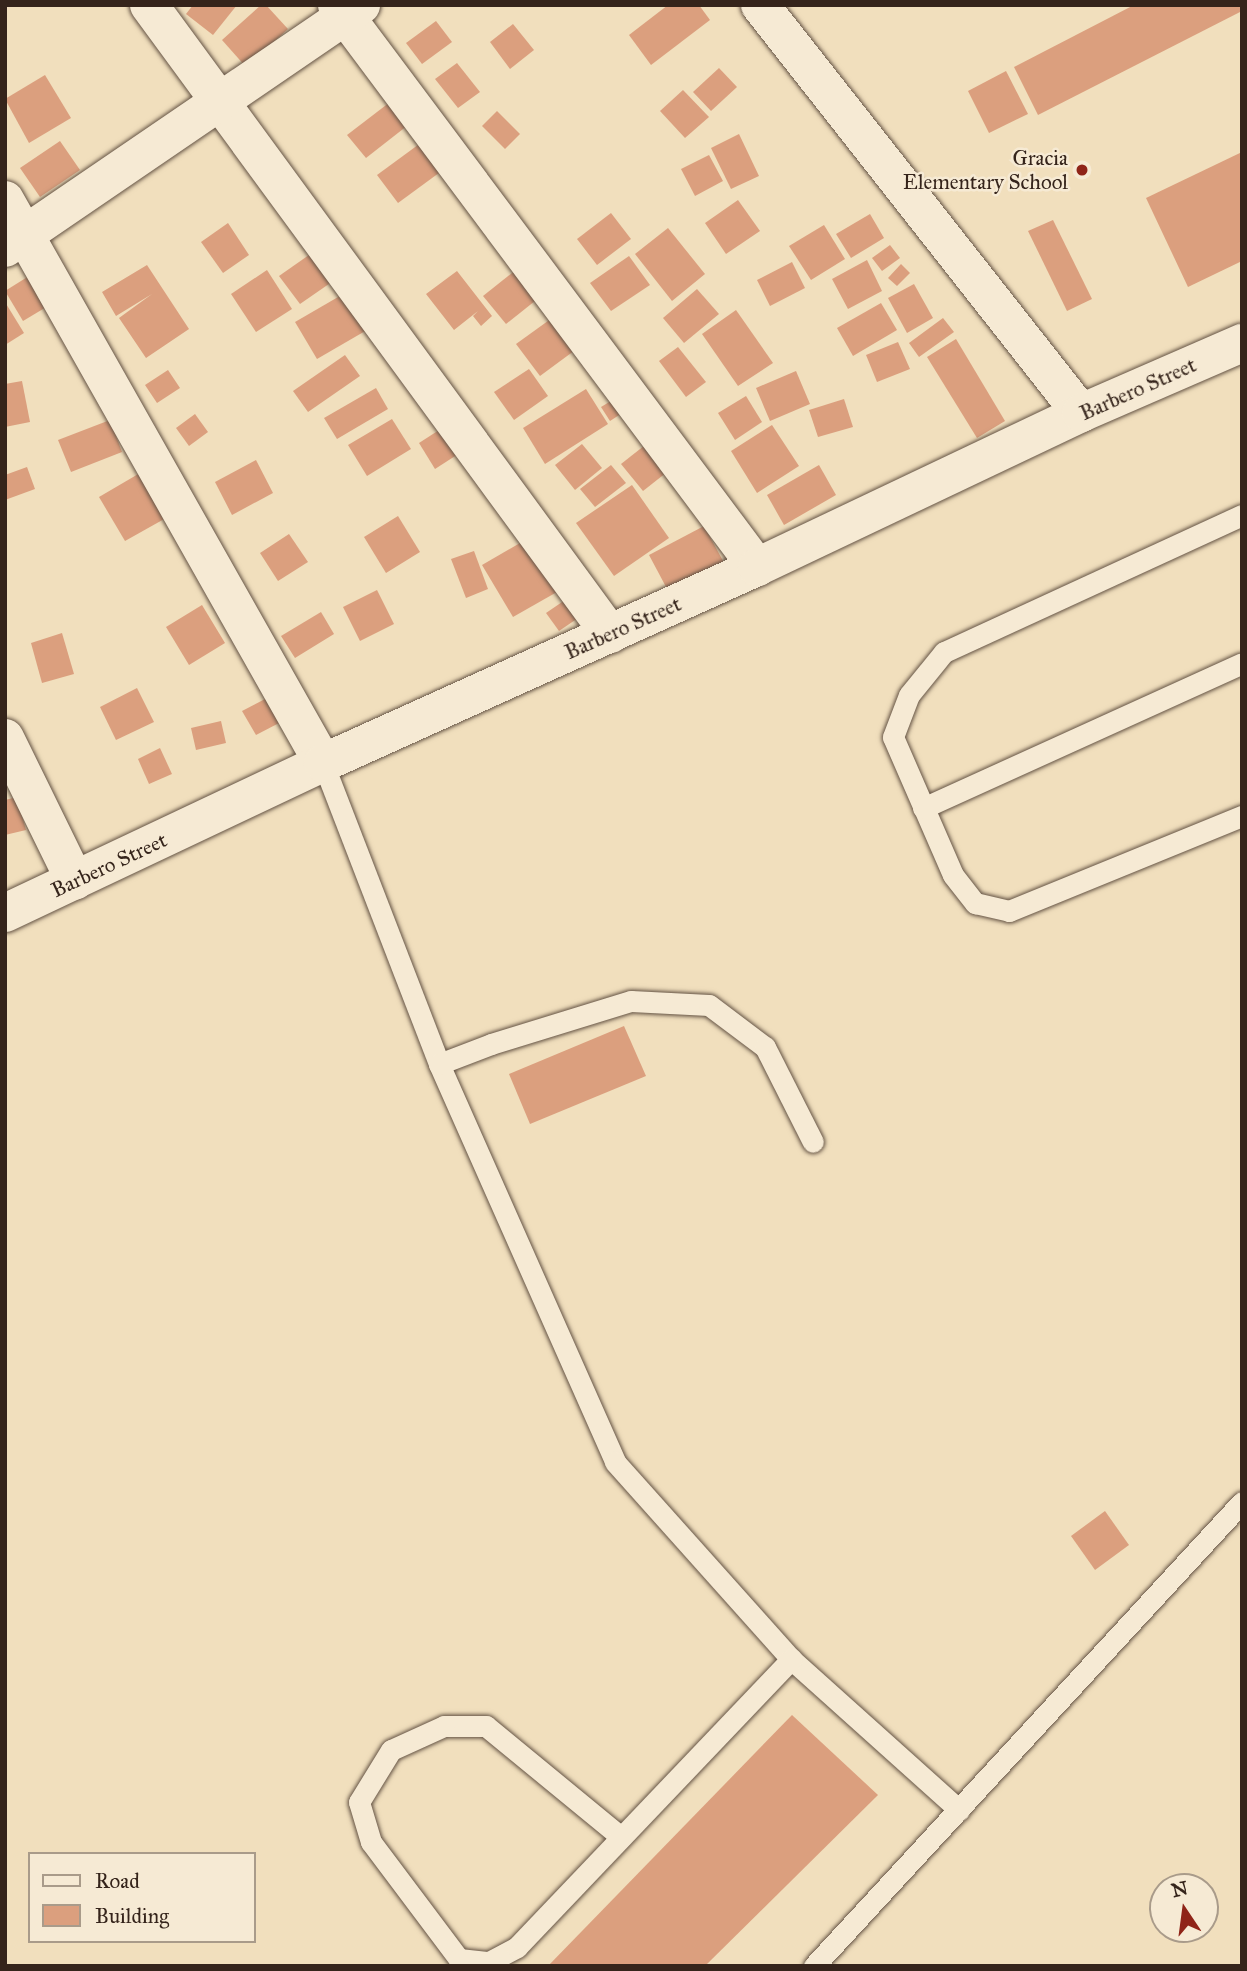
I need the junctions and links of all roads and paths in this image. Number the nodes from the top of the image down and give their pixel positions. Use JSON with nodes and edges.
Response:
{"nodes":[{"id":1,"x":149,"y":5,"type":"edge"},
{"id":2,"x":760,"y":5,"type":"edge"},
{"id":3,"x":348,"y":9,"type":"edge"},
{"id":4,"x":220,"y":102,"type":"junction"},
{"id":5,"x":5,"y":200,"type":"edge"},
{"id":6,"x":15,"y":241,"type":"edge"},
{"id":7,"x":1242,"y":342,"type":"edge"},
{"id":8,"x":1081,"y":413,"type":"junction"},
{"id":9,"x":1242,"y":515,"type":"edge"},
{"id":10,"x":757,"y":567,"type":"junction"},
{"id":11,"x":610,"y":634,"type":"junction"},
{"id":12,"x":1242,"y":663,"type":"edge"},
{"id":13,"x":5,"y":738,"type":"edge"},
{"id":14,"x":323,"y":763,"type":"junction"},
{"id":15,"x":923,"y":808,"type":"junction"},
{"id":16,"x":1242,"y":816,"type":"edge"},
{"id":17,"x":75,"y":881,"type":"junction"},
{"id":18,"x":5,"y":913,"type":"edge"},
{"id":19,"x":439,"y":1064,"type":"junction"},
{"id":20,"x":813,"y":1142,"type":"dead end"},
{"id":21,"x":1242,"y":1502,"type":"edge"},
{"id":22,"x":790,"y":1659,"type":"junction"},
{"id":23,"x":959,"y":1810,"type":"junction"},
{"id":24,"x":621,"y":1837,"type":"junction"},
{"id":25,"x":814,"y":1966,"type":"edge"}],
"edges":[{"from":1,"to":4,"type":"street"},
{"from":2,"to":8,"type":"street"},
{"from":3,"to":4,"type":"street"},
{"from":3,"to":10,"type":"street"},
{"from":4,"to":6,"type":"street"},
{"from":4,"to":11,"type":"street"},
{"from":5,"to":6,"type":"street"},
{"from":6,"to":14,"type":"street"},
{"from":7,"to":8,"type":"street","name":"Barbero Street"},
{"from":8,"to":10,"type":"street","name":"Barbero Street"},
{"from":9,"to":15,"type":"lane"},
{"from":10,"to":11,"type":"street","name":"Barbero Street"},
{"from":11,"to":14,"type":"street","name":"Barbero Street"},
{"from":12,"to":15,"type":"lane"},
{"from":13,"to":17,"type":"street"},
{"from":14,"to":17,"type":"street","name":"Barbero Street"},
{"from":14,"to":19,"type":"lane"},
{"from":15,"to":16,"type":"lane"},
{"from":17,"to":18,"type":"street","name":"Barbero Street"},
{"from":19,"to":20,"type":"lane"},
{"from":19,"to":22,"type":"lane"},
{"from":21,"to":23,"type":"lane"},
{"from":22,"to":23,"type":"lane"},
{"from":22,"to":24,"type":"lane"},
{"from":23,"to":25,"type":"lane"},
{"from":24,"to":24,"type":"lane"}]}
